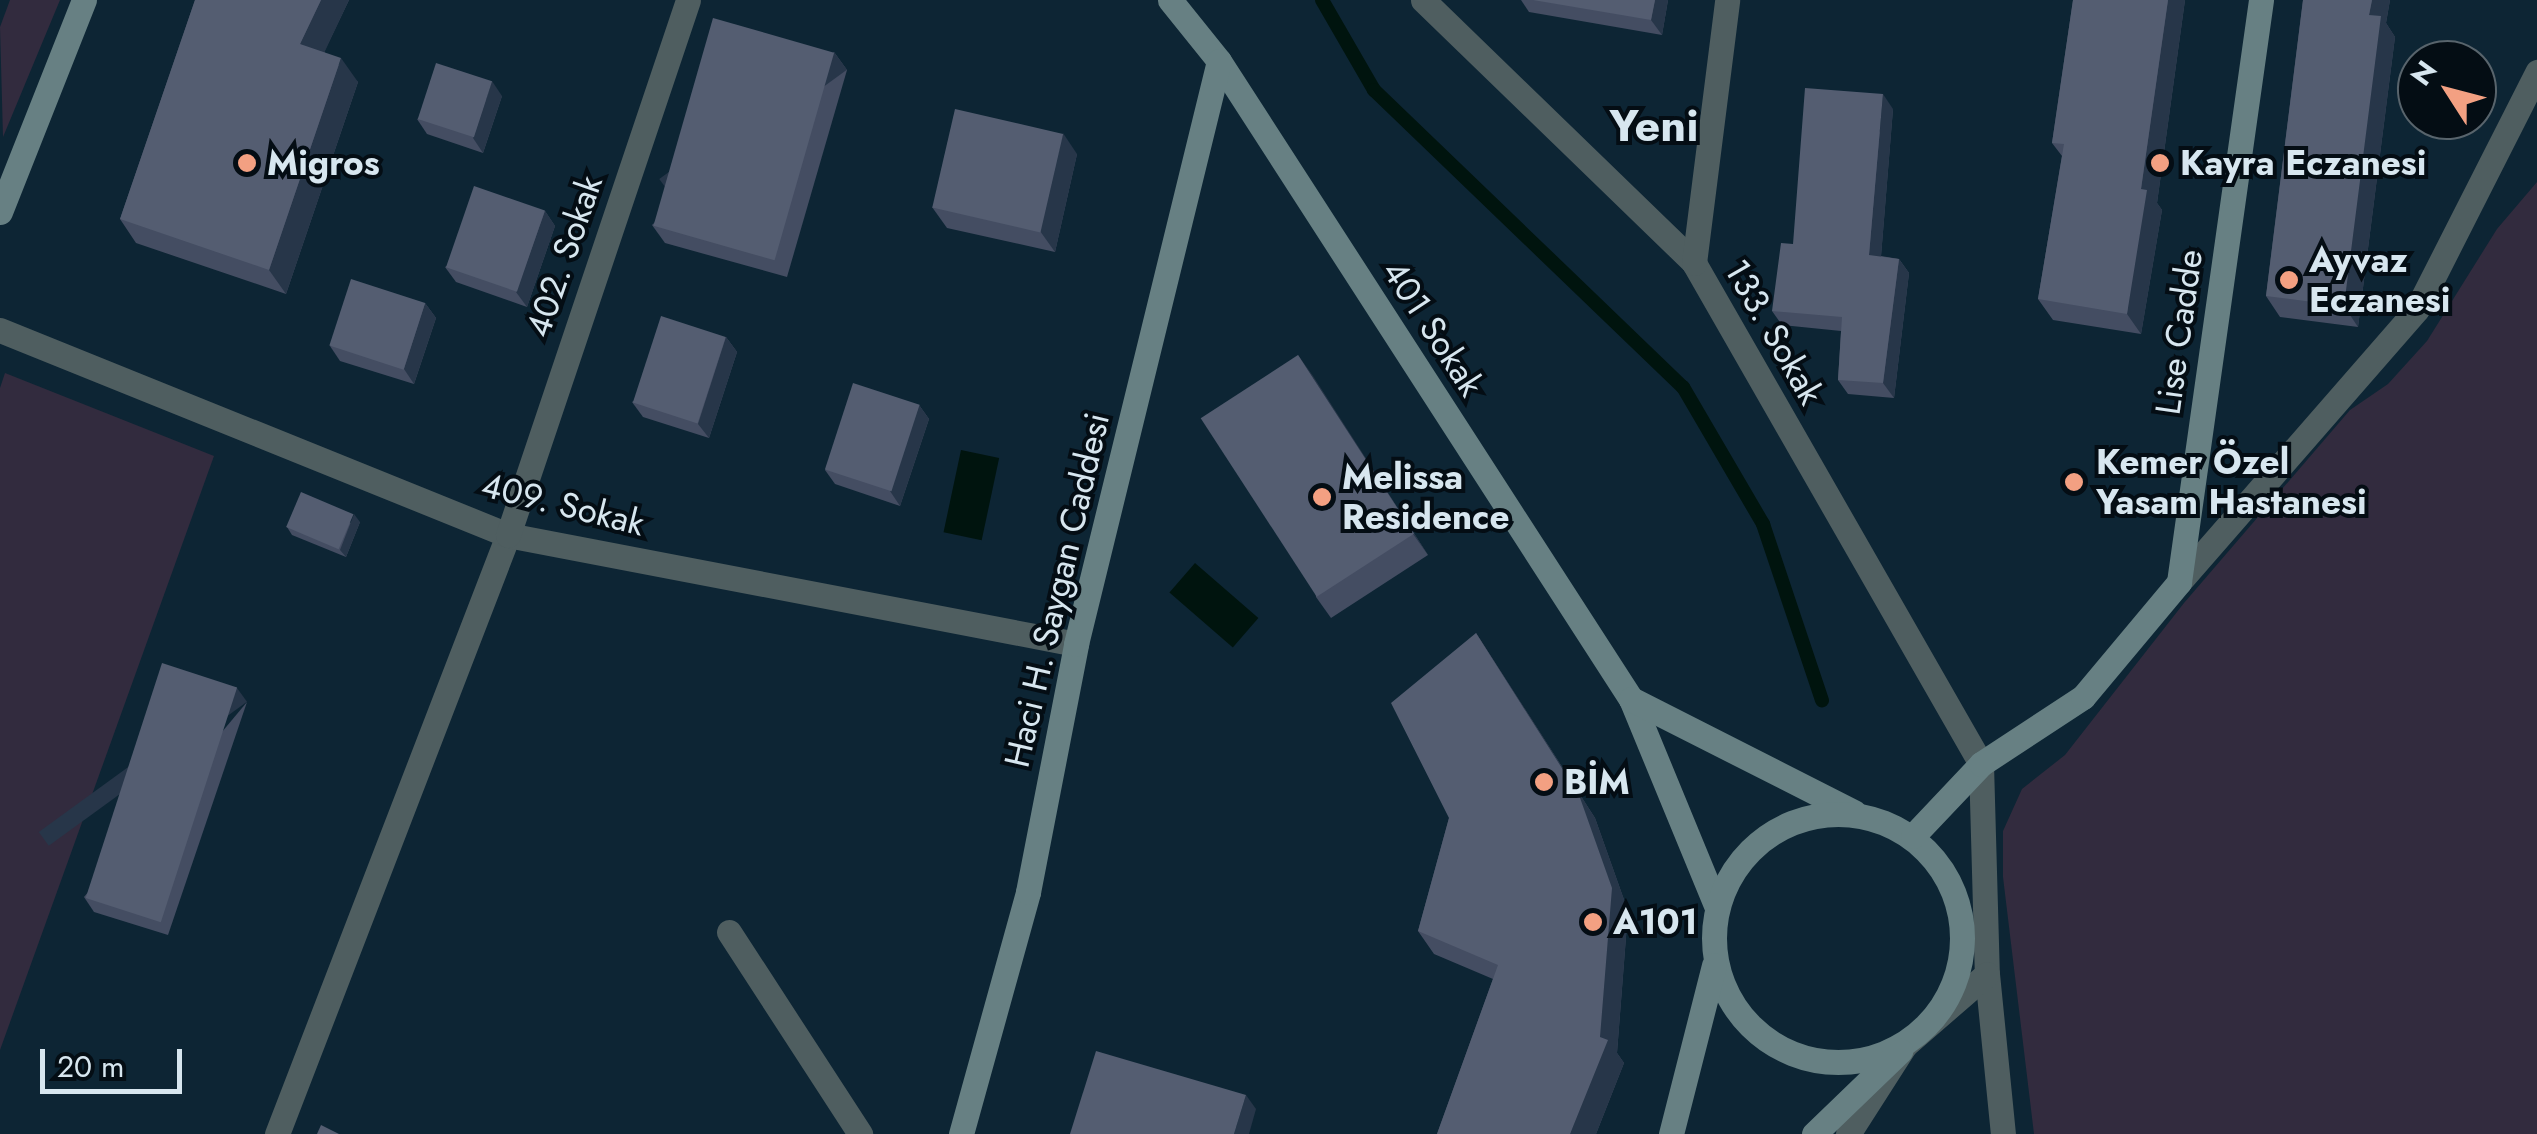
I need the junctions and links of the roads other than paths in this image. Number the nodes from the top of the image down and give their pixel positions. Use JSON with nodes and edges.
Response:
{"nodes":[{"id":1,"x":84,"y":0,"type":"edge"},
{"id":2,"x":688,"y":0,"type":"edge"},
{"id":3,"x":1170,"y":0,"type":"edge"},
{"id":4,"x":1423,"y":0,"type":"edge"},
{"id":5,"x":1727,"y":0,"type":"edge"},
{"id":6,"x":2260,"y":0,"type":"edge"},
{"id":7,"x":1218,"y":61,"type":"junction"},
{"id":8,"x":2537,"y":72,"type":"edge"},
{"id":9,"x":0,"y":212,"type":"edge"},
{"id":10,"x":1694,"y":262,"type":"junction"},
{"id":11,"x":0,"y":330,"type":"edge"},
{"id":12,"x":508,"y":535,"type":"junction"},
{"id":13,"x":2179,"y":582,"type":"junction"},
{"id":14,"x":1076,"y":644,"type":"junction"},
{"id":15,"x":1631,"y":699,"type":"junction"},
{"id":16,"x":1980,"y":764,"type":"junction"},
{"id":17,"x":1856,"y":813,"type":"junction"},
{"id":18,"x":1913,"y":836,"type":"junction"},
{"id":19,"x":1716,"y":905,"type":"junction"},
{"id":20,"x":729,"y":932,"type":"dead end"},
{"id":21,"x":1714,"y":966,"type":"junction"},
{"id":22,"x":1987,"y":974,"type":"junction"},
{"id":23,"x":1906,"y":1045,"type":"junction"},
{"id":24,"x":278,"y":1134,"type":"edge"},
{"id":25,"x":860,"y":1134,"type":"edge"},
{"id":26,"x":961,"y":1134,"type":"edge"},
{"id":27,"x":1671,"y":1134,"type":"edge"},
{"id":28,"x":1814,"y":1134,"type":"edge"},
{"id":29,"x":1848,"y":1134,"type":"edge"},
{"id":30,"x":2003,"y":1134,"type":"edge"}],
"edges":[{"from":1,"to":9,"type":"street"},
{"from":2,"to":12,"type":"street","name":"402. Sokak"},
{"from":3,"to":7,"type":"street","name":"401 Sokak"},
{"from":4,"to":10,"type":"street","name":"133. Sokak"},
{"from":5,"to":10,"type":"street"},
{"from":6,"to":13,"type":"street","name":"Lise Cadde"},
{"from":7,"to":14,"type":"street","name":"Haci H. Saygan Caddesi"},
{"from":7,"to":15,"type":"street","name":"401 Sokak"},
{"from":8,"to":13,"type":"street"},
{"from":10,"to":16,"type":"street","name":"133. Sokak"},
{"from":11,"to":12,"type":"street","name":"409. Sokak"},
{"from":12,"to":14,"type":"street","name":"409. Sokak"},
{"from":12,"to":24,"type":"street","name":"402. Sokak"},
{"from":13,"to":16,"type":"street"},
{"from":14,"to":26,"type":"street","name":"Haci H. Saygan Caddesi"},
{"from":15,"to":17,"type":"street"},
{"from":15,"to":19,"type":"street","name":"401 Sokak"},
{"from":16,"to":18,"type":"street"},
{"from":16,"to":22,"type":"street"},
{"from":17,"to":18,"type":"street"},
{"from":17,"to":19,"type":"street"},
{"from":18,"to":23,"type":"street"},
{"from":19,"to":21,"type":"street"},
{"from":20,"to":25,"type":"street"},
{"from":21,"to":23,"type":"street"},
{"from":21,"to":27,"type":"street"},
{"from":22,"to":23,"type":"street"},
{"from":22,"to":30,"type":"street"},
{"from":23,"to":28,"type":"street"},
{"from":23,"to":29,"type":"street"}]}
